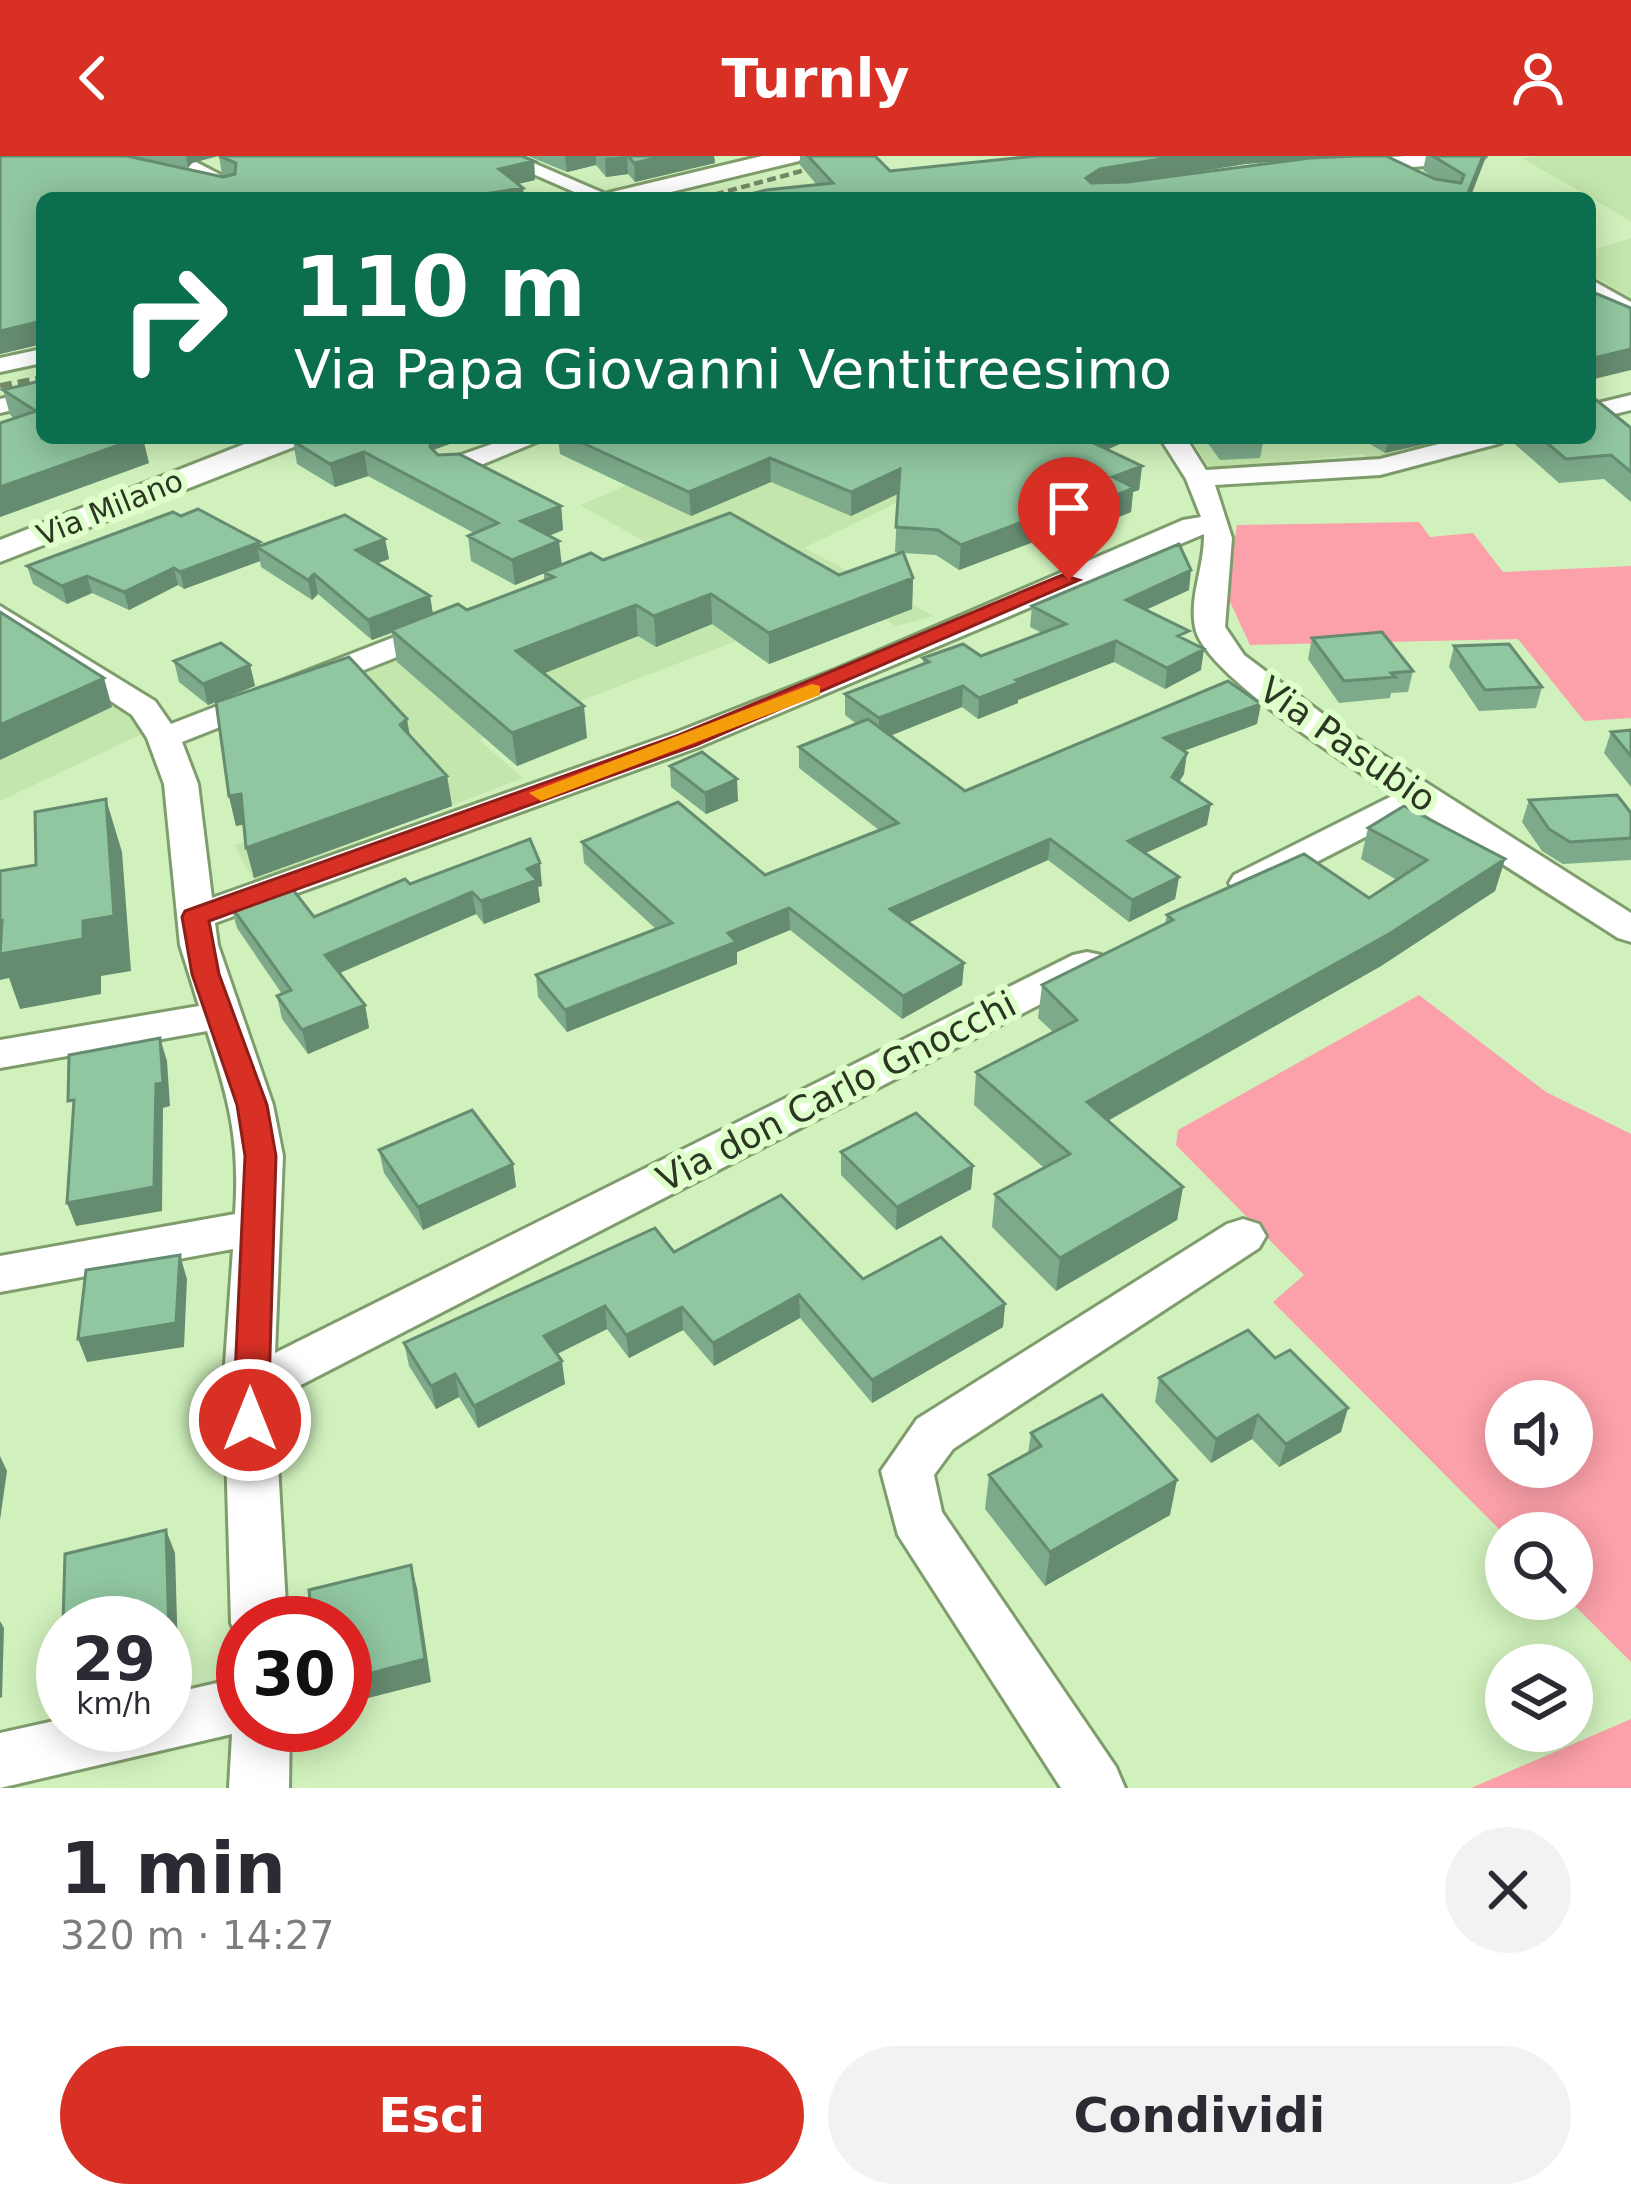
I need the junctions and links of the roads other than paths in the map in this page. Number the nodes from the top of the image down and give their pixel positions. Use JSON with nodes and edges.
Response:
{"nodes":[{"id":1,"x":791,"y":156,"type":"edge"},
{"id":2,"x":1475,"y":156,"type":"edge"},
{"id":3,"x":503,"y":157,"type":"edge"},
{"id":4,"x":1390,"y":163,"type":"junction"},
{"id":5,"x":157,"y":165,"type":"edge"},
{"id":6,"x":1328,"y":167,"type":"edge"},
{"id":7,"x":134,"y":169,"type":"edge"},
{"id":8,"x":226,"y":175,"type":"junction"},
{"id":9,"x":1428,"y":186,"type":"edge"},
{"id":10,"x":247,"y":192,"type":"edge"},
{"id":11,"x":590,"y":192,"type":"edge"},
{"id":12,"x":641,"y":192,"type":"edge"},
{"id":13,"x":1596,"y":290,"type":"edge"},
{"id":14,"x":1631,"y":312,"type":"edge"},
{"id":15,"x":36,"y":357,"type":"edge"},
{"id":16,"x":0,"y":365,"type":"edge"},
{"id":17,"x":36,"y":397,"type":"edge"},
{"id":18,"x":1631,"y":402,"type":"edge"},
{"id":19,"x":0,"y":406,"type":"edge"},
{"id":20,"x":1596,"y":411,"type":"edge"},
{"id":21,"x":273,"y":444,"type":"edge"},
{"id":22,"x":514,"y":444,"type":"edge"},
{"id":23,"x":1177,"y":444,"type":"edge"},
{"id":24,"x":1468,"y":444,"type":"edge"},
{"id":25,"x":450,"y":468,"type":"edge"},
{"id":26,"x":1199,"y":478,"type":"junction"},
{"id":27,"x":1217,"y":525,"type":"junction"},
{"id":28,"x":0,"y":552,"type":"edge"},
{"id":29,"x":0,"y":615,"type":"edge"},
{"id":30,"x":472,"y":616,"type":"edge"},
{"id":31,"x":164,"y":738,"type":"junction"},
{"id":32,"x":1421,"y":795,"type":"junction"},
{"id":33,"x":1215,"y":899,"type":"edge"},
{"id":34,"x":195,"y":917,"type":"junction"},
{"id":35,"x":1631,"y":930,"type":"edge"},
{"id":36,"x":1130,"y":942,"type":"edge"},
{"id":37,"x":220,"y":1015,"type":"junction"},
{"id":38,"x":0,"y":1054,"type":"edge"},
{"id":39,"x":257,"y":1227,"type":"junction"},
{"id":40,"x":1243,"y":1237,"type":"dead end"},
{"id":41,"x":0,"y":1274,"type":"edge"},
{"id":42,"x":249,"y":1379,"type":"junction"},
{"id":43,"x":258,"y":1596,"type":"edge"},
{"id":44,"x":42,"y":1752,"type":"edge"},
{"id":45,"x":260,"y":1752,"type":"edge"},
{"id":46,"x":0,"y":1762,"type":"edge"},
{"id":47,"x":259,"y":1788,"type":"edge"},
{"id":48,"x":1095,"y":1788,"type":"edge"}],
"edges":[{"from":1,"to":12,"type":"street"},
{"from":2,"to":4,"type":"street"},
{"from":3,"to":11,"type":"street"},
{"from":4,"to":6,"type":"street"},
{"from":4,"to":9,"type":"street"},
{"from":5,"to":7,"type":"street"},
{"from":5,"to":8,"type":"street"},
{"from":5,"to":8,"type":"street"},
{"from":8,"to":10,"type":"street"},
{"from":13,"to":14,"type":"street"},
{"from":15,"to":16,"type":"street"},
{"from":17,"to":19,"type":"street"},
{"from":18,"to":20,"type":"street"},
{"from":21,"to":28,"type":"street","name":"Via Milano"},
{"from":22,"to":25,"type":"street"},
{"from":23,"to":26,"type":"street","name":"Via Pasubio"},
{"from":24,"to":26,"type":"street"},
{"from":26,"to":27,"type":"street","name":"Via Pasubio"},
{"from":27,"to":32,"type":"street","name":"Via Pasubio"},
{"from":27,"to":34,"type":"street"},
{"from":29,"to":31,"type":"street"},
{"from":30,"to":31,"type":"street"},
{"from":31,"to":34,"type":"street"},
{"from":32,"to":33,"type":"street"},
{"from":32,"to":35,"type":"street","name":"Via Pasubio"},
{"from":34,"to":37,"type":"street"},
{"from":36,"to":42,"type":"street","name":"Via don Carlo Gnocchi"},
{"from":37,"to":38,"type":"street"},
{"from":37,"to":39,"type":"street"},
{"from":39,"to":41,"type":"street"},
{"from":39,"to":42,"type":"street"},
{"from":40,"to":48,"type":"street"},
{"from":42,"to":43,"type":"street"},
{"from":44,"to":46,"type":"street"},
{"from":45,"to":47,"type":"street"}]}
